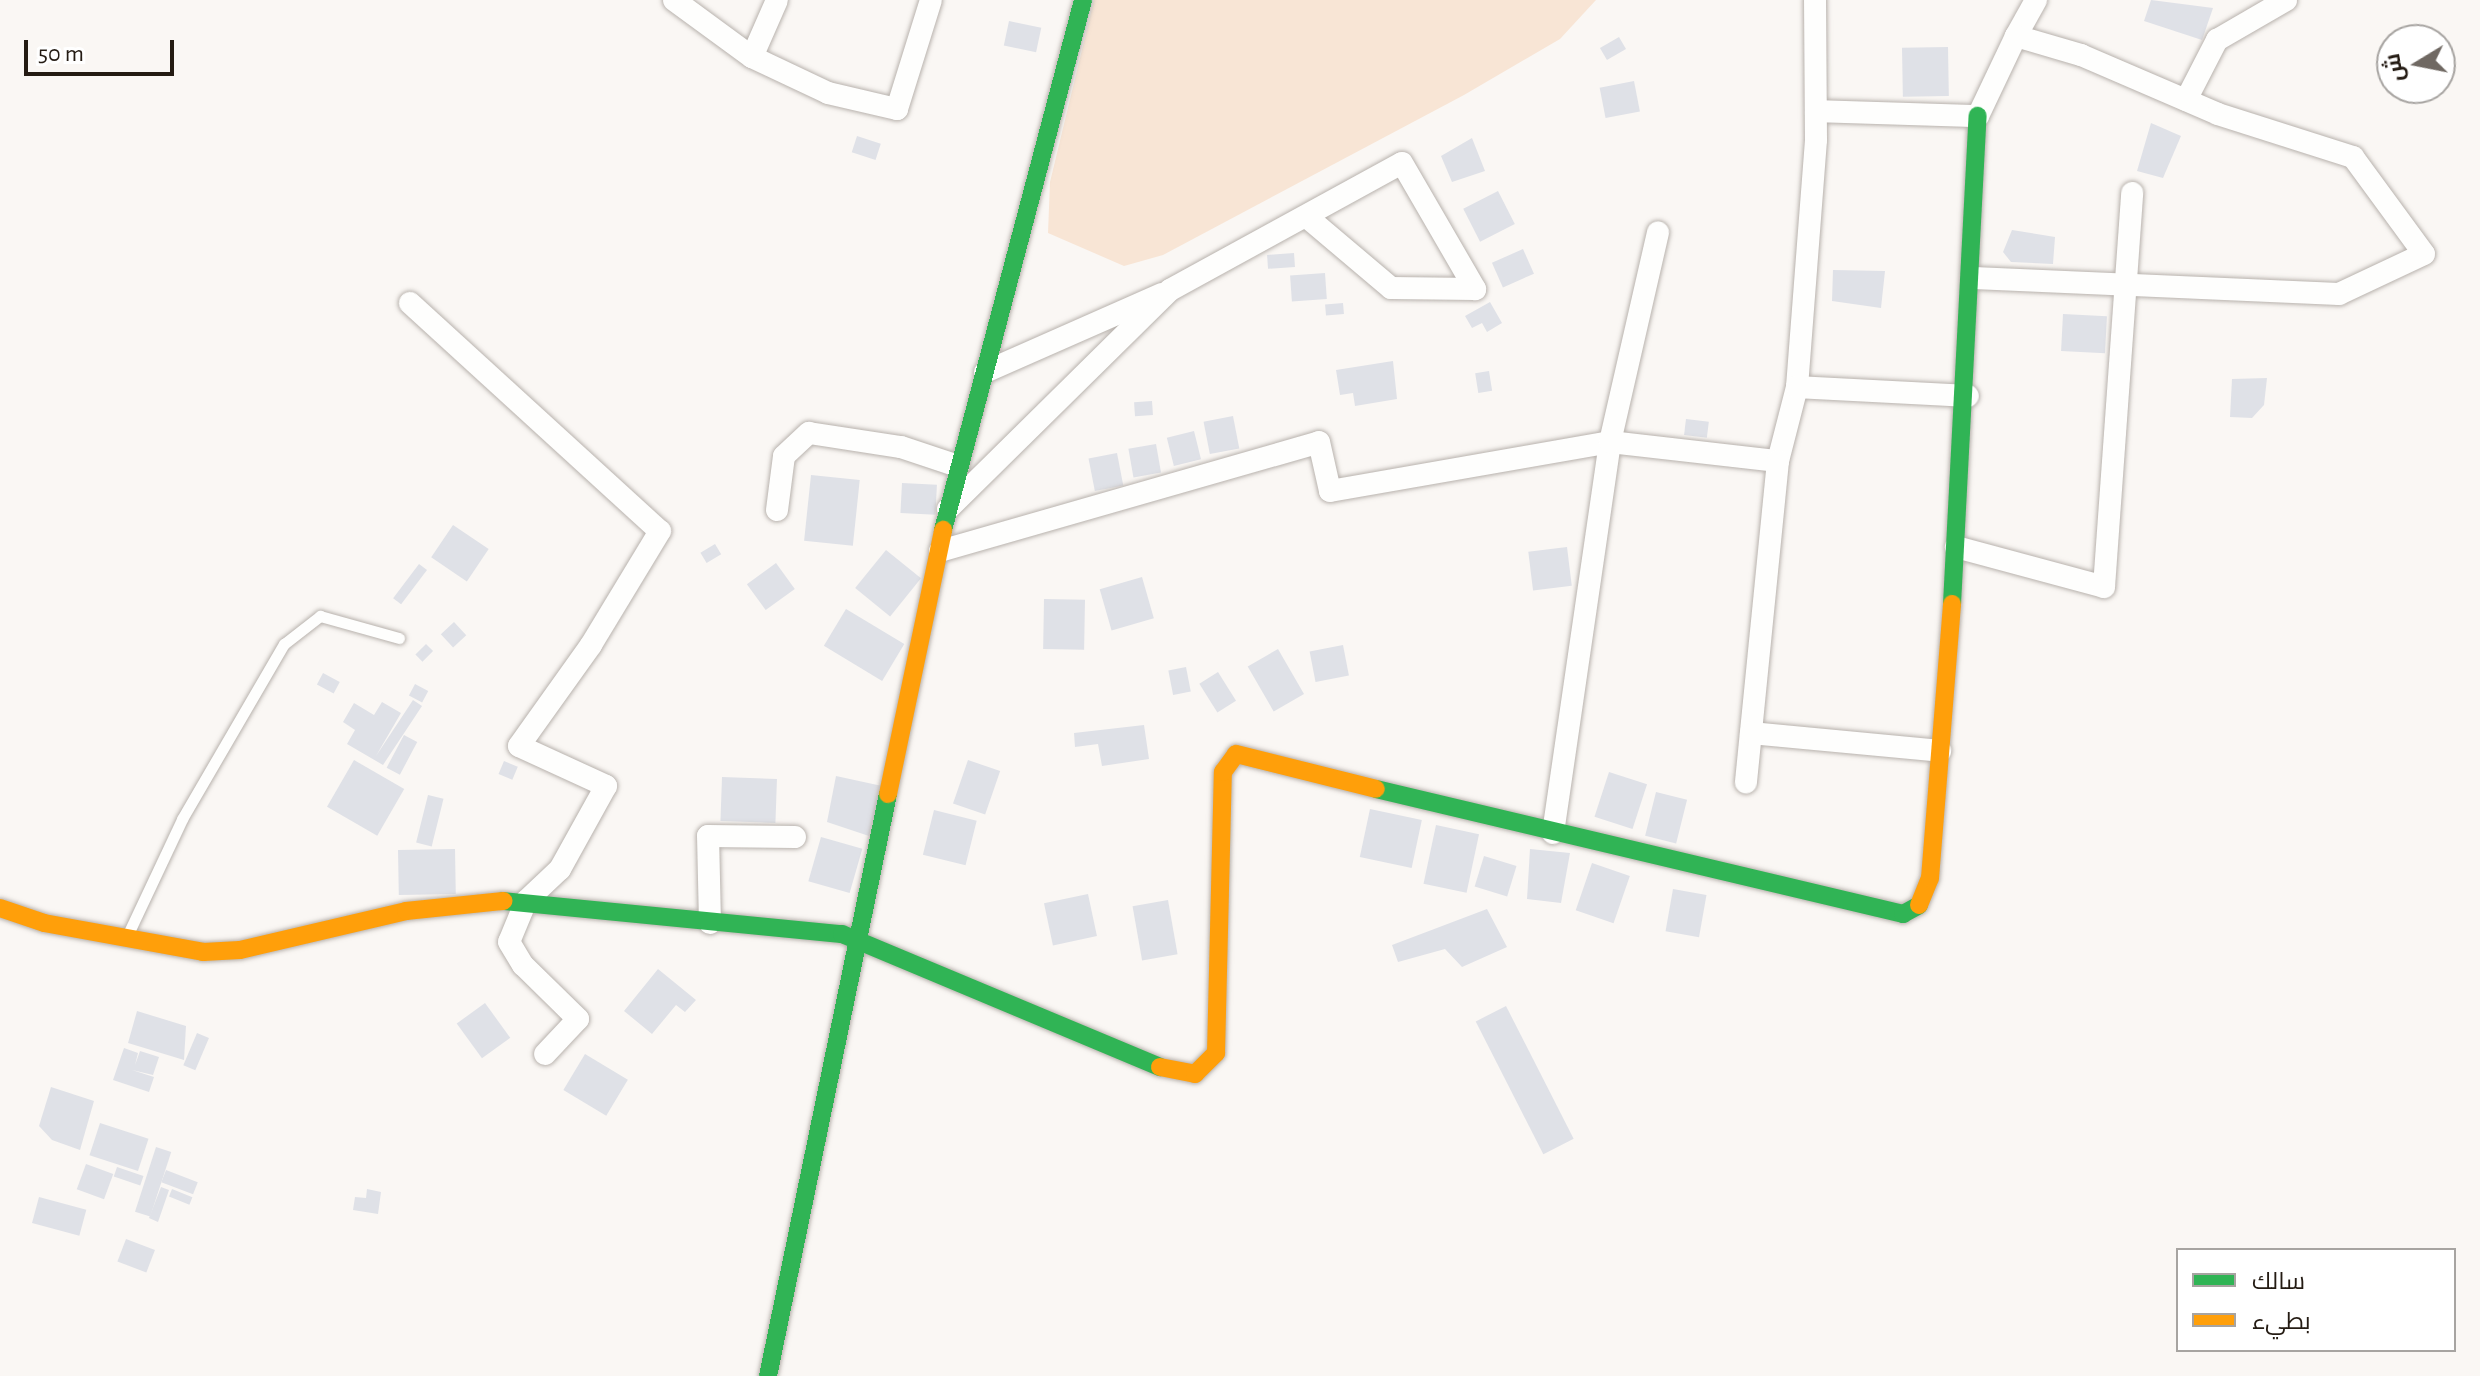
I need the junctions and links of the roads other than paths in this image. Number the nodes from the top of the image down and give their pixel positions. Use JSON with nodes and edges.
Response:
{"nodes":[{"id":1,"x":674,"y":0,"type":"edge"},
{"id":2,"x":777,"y":0,"type":"edge"},
{"id":3,"x":931,"y":0,"type":"edge"},
{"id":4,"x":1083,"y":0,"type":"edge"},
{"id":5,"x":1815,"y":0,"type":"edge"},
{"id":6,"x":2036,"y":0,"type":"edge"},
{"id":7,"x":2286,"y":0,"type":"edge"},
{"id":8,"x":2016,"y":36,"type":"junction"},
{"id":9,"x":752,"y":57,"type":"junction"},
{"id":10,"x":2186,"y":100,"type":"junction"},
{"id":11,"x":1816,"y":111,"type":"junction"},
{"id":12,"x":1978,"y":116,"type":"junction"},
{"id":13,"x":2132,"y":193,"type":"dead end"},
{"id":14,"x":1307,"y":217,"type":"junction"},
{"id":15,"x":1658,"y":232,"type":"dead end"},
{"id":16,"x":1973,"y":278,"type":"junction"},
{"id":17,"x":2128,"y":287,"type":"junction"},
{"id":18,"x":1170,"y":290,"type":"junction"},
{"id":19,"x":410,"y":303,"type":"dead end"},
{"id":20,"x":985,"y":372,"type":"junction"},
{"id":21,"x":1797,"y":387,"type":"junction"},
{"id":22,"x":1968,"y":396,"type":"junction"},
{"id":23,"x":1610,"y":442,"type":"junction"},
{"id":24,"x":1778,"y":461,"type":"junction"},
{"id":25,"x":958,"y":466,"type":"junction"},
{"id":26,"x":948,"y":509,"type":"junction"},
{"id":27,"x":777,"y":510,"type":"dead end"},
{"id":28,"x":1956,"y":547,"type":"junction"},
{"id":29,"x":940,"y":551,"type":"junction"},
{"id":30,"x":399,"y":638,"type":"dead end"},
{"id":31,"x":1751,"y":733,"type":"junction"},
{"id":32,"x":1940,"y":751,"type":"junction"},
{"id":33,"x":1746,"y":782,"type":"dead end"},
{"id":34,"x":1553,"y":833,"type":"junction"},
{"id":35,"x":795,"y":837,"type":"dead end"},
{"id":36,"x":526,"y":901,"type":"junction"},
{"id":37,"x":0,"y":908,"type":"edge"},
{"id":38,"x":710,"y":923,"type":"junction"},
{"id":39,"x":126,"y":938,"type":"junction"},
{"id":40,"x":862,"y":939,"type":"junction"},
{"id":41,"x":545,"y":1054,"type":"dead end"},
{"id":42,"x":768,"y":1376,"type":"edge"}],
"edges":[{"from":1,"to":9,"type":"street"},
{"from":2,"to":9,"type":"street"},
{"from":3,"to":9,"type":"street"},
{"from":4,"to":20,"type":"street"},
{"from":5,"to":11,"type":"street"},
{"from":6,"to":8,"type":"street"},
{"from":7,"to":10,"type":"street"},
{"from":8,"to":10,"type":"street"},
{"from":8,"to":12,"type":"street"},
{"from":10,"to":17,"type":"street"},
{"from":11,"to":12,"type":"street"},
{"from":11,"to":21,"type":"street"},
{"from":12,"to":16,"type":"street"},
{"from":13,"to":17,"type":"street"},
{"from":14,"to":14,"type":"street"},
{"from":14,"to":18,"type":"street"},
{"from":15,"to":23,"type":"street"},
{"from":16,"to":17,"type":"street"},
{"from":16,"to":22,"type":"street"},
{"from":17,"to":28,"type":"street"},
{"from":18,"to":20,"type":"street"},
{"from":18,"to":26,"type":"street"},
{"from":19,"to":36,"type":"street"},
{"from":20,"to":25,"type":"street"},
{"from":21,"to":22,"type":"street"},
{"from":21,"to":24,"type":"street"},
{"from":22,"to":28,"type":"street"},
{"from":23,"to":24,"type":"street"},
{"from":23,"to":29,"type":"street"},
{"from":23,"to":34,"type":"street"},
{"from":24,"to":31,"type":"street"},
{"from":25,"to":26,"type":"street"},
{"from":25,"to":27,"type":"street"},
{"from":26,"to":29,"type":"street"},
{"from":28,"to":32,"type":"street"},
{"from":29,"to":40,"type":"street"},
{"from":30,"to":39,"type":"lane"},
{"from":31,"to":32,"type":"street"},
{"from":31,"to":33,"type":"street"},
{"from":32,"to":34,"type":"street"},
{"from":34,"to":40,"type":"street"},
{"from":35,"to":38,"type":"street"},
{"from":36,"to":38,"type":"street"},
{"from":36,"to":39,"type":"street"},
{"from":36,"to":41,"type":"street"},
{"from":37,"to":39,"type":"street"},
{"from":38,"to":40,"type":"street"},
{"from":40,"to":42,"type":"street"}]}
